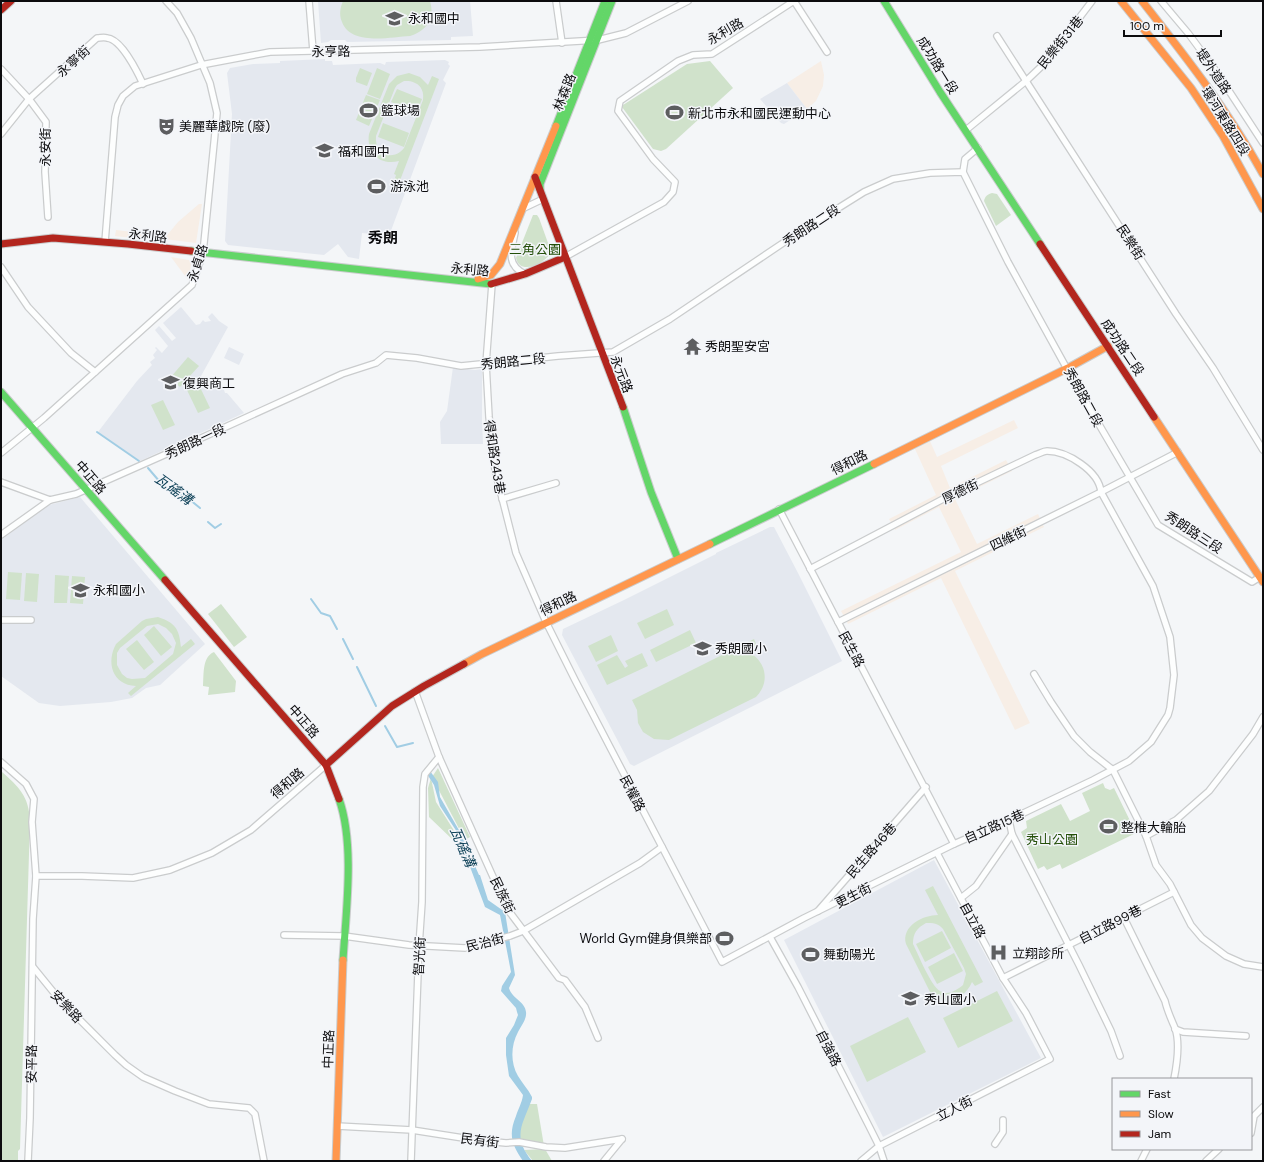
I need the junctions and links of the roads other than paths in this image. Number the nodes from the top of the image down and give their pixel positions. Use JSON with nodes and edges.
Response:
{"nodes":[{"id":1,"x":11,"y":1,"type":"edge"},
{"id":2,"x":166,"y":1,"type":"edge"},
{"id":3,"x":309,"y":1,"type":"edge"},
{"id":4,"x":556,"y":1,"type":"edge"},
{"id":5,"x":604,"y":1,"type":"edge"},
{"id":6,"x":612,"y":1,"type":"edge"},
{"id":7,"x":688,"y":1,"type":"edge"},
{"id":8,"x":794,"y":1,"type":"edge"},
{"id":9,"x":884,"y":1,"type":"edge"},
{"id":10,"x":1092,"y":1,"type":"edge"},
{"id":11,"x":1121,"y":1,"type":"edge"},
{"id":12,"x":1142,"y":1,"type":"edge"},
{"id":13,"x":1161,"y":1,"type":"edge"},
{"id":14,"x":1,"y":10,"type":"edge"},
{"id":15,"x":997,"y":36,"type":"dead end"},
{"id":16,"x":589,"y":40,"type":"junction"},
{"id":17,"x":598,"y":40,"type":"junction"},
{"id":18,"x":562,"y":43,"type":"junction"},
{"id":19,"x":313,"y":51,"type":"junction"},
{"id":20,"x":827,"y":52,"type":"dead end"},
{"id":21,"x":201,"y":64,"type":"junction"},
{"id":22,"x":1,"y":69,"type":"edge"},
{"id":23,"x":1026,"y":81,"type":"junction"},
{"id":24,"x":143,"y":84,"type":"junction"},
{"id":25,"x":29,"y":100,"type":"junction"},
{"id":26,"x":966,"y":130,"type":"junction"},
{"id":27,"x":1,"y":134,"type":"edge"},
{"id":28,"x":1263,"y":143,"type":"edge"},
{"id":29,"x":978,"y":148,"type":"junction"},
{"id":30,"x":962,"y":172,"type":"junction"},
{"id":31,"x":1263,"y":174,"type":"edge"},
{"id":32,"x":534,"y":177,"type":"junction"},
{"id":33,"x":542,"y":195,"type":"junction"},
{"id":34,"x":521,"y":209,"type":"junction"},
{"id":35,"x":1263,"y":209,"type":"edge"},
{"id":36,"x":48,"y":217,"type":"dead end"},
{"id":37,"x":518,"y":217,"type":"junction"},
{"id":38,"x":105,"y":242,"type":"junction"},
{"id":39,"x":1,"y":244,"type":"edge"},
{"id":40,"x":203,"y":253,"type":"junction"},
{"id":41,"x":566,"y":257,"type":"junction"},
{"id":42,"x":1,"y":267,"type":"edge"},
{"id":43,"x":525,"y":274,"type":"junction"},
{"id":44,"x":462,"y":281,"type":"junction"},
{"id":45,"x":492,"y":284,"type":"junction"},
{"id":46,"x":1108,"y":346,"type":"junction"},
{"id":47,"x":601,"y":353,"type":"junction"},
{"id":48,"x":486,"y":364,"type":"junction"},
{"id":49,"x":1068,"y":368,"type":"junction"},
{"id":50,"x":95,"y":372,"type":"junction"},
{"id":51,"x":342,"y":374,"type":"joint"},
{"id":52,"x":1,"y":392,"type":"edge"},
{"id":53,"x":32,"y":428,"type":"junction"},
{"id":54,"x":1263,"y":450,"type":"edge"},
{"id":55,"x":1178,"y":452,"type":"junction"},
{"id":56,"x":1,"y":453,"type":"edge"},
{"id":57,"x":1129,"y":477,"type":"junction"},
{"id":58,"x":1,"y":482,"type":"edge"},
{"id":59,"x":556,"y":483,"type":"dead end"},
{"id":60,"x":86,"y":490,"type":"junction"},
{"id":61,"x":1101,"y":492,"type":"junction"},
{"id":62,"x":502,"y":499,"type":"junction"},
{"id":63,"x":50,"y":500,"type":"junction"},
{"id":64,"x":779,"y":509,"type":"junction"},
{"id":65,"x":1,"y":535,"type":"edge"},
{"id":66,"x":678,"y":559,"type":"junction"},
{"id":67,"x":810,"y":569,"type":"junction"},
{"id":68,"x":1261,"y":579,"type":"edge"},
{"id":69,"x":1,"y":620,"type":"edge"},
{"id":70,"x":31,"y":620,"type":"dead end"},
{"id":71,"x":546,"y":622,"type":"junction"},
{"id":72,"x":838,"y":622,"type":"junction"},
{"id":73,"x":1170,"y":637,"type":"joint"},
{"id":74,"x":1034,"y":674,"type":"dead end"},
{"id":75,"x":415,"y":691,"type":"junction"},
{"id":76,"x":1263,"y":717,"type":"edge"},
{"id":77,"x":439,"y":756,"type":"junction"},
{"id":78,"x":1,"y":762,"type":"edge"},
{"id":79,"x":326,"y":765,"type":"junction"},
{"id":80,"x":1113,"y":770,"type":"junction"},
{"id":81,"x":926,"y":787,"type":"junction"},
{"id":82,"x":1009,"y":820,"type":"junction"},
{"id":83,"x":1012,"y":834,"type":"junction"},
{"id":84,"x":1146,"y":836,"type":"junction"},
{"id":85,"x":954,"y":844,"type":"junction"},
{"id":86,"x":662,"y":848,"type":"junction"},
{"id":87,"x":936,"y":853,"type":"junction"},
{"id":88,"x":36,"y":876,"type":"junction"},
{"id":89,"x":1174,"y":892,"type":"junction"},
{"id":90,"x":961,"y":898,"type":"junction"},
{"id":91,"x":816,"y":913,"type":"junction"},
{"id":92,"x":1124,"y":918,"type":"junction"},
{"id":93,"x":523,"y":931,"type":"junction"},
{"id":94,"x":284,"y":936,"type":"dead end"},
{"id":95,"x":344,"y":936,"type":"junction"},
{"id":96,"x":770,"y":937,"type":"junction"},
{"id":97,"x":1068,"y":945,"type":"junction"},
{"id":98,"x":419,"y":946,"type":"junction"},
{"id":99,"x":722,"y":962,"type":"joint"},
{"id":100,"x":32,"y":967,"type":"junction"},
{"id":101,"x":1263,"y":967,"type":"edge"},
{"id":102,"x":1004,"y":978,"type":"junction"},
{"id":103,"x":1175,"y":1029,"type":"junction"},
{"id":104,"x":1246,"y":1036,"type":"dead end"},
{"id":105,"x":598,"y":1038,"type":"dead end"},
{"id":106,"x":1120,"y":1056,"type":"dead end"},
{"id":107,"x":1050,"y":1059,"type":"joint"},
{"id":108,"x":1174,"y":1078,"type":"edge"},
{"id":109,"x":1263,"y":1107,"type":"edge"},
{"id":110,"x":1003,"y":1120,"type":"dead end"},
{"id":111,"x":337,"y":1126,"type":"junction"},
{"id":112,"x":1252,"y":1127,"type":"edge"},
{"id":113,"x":412,"y":1130,"type":"junction"},
{"id":114,"x":995,"y":1144,"type":"dead end"},
{"id":115,"x":879,"y":1146,"type":"junction"},
{"id":116,"x":1146,"y":1150,"type":"edge"},
{"id":117,"x":1218,"y":1150,"type":"edge"},
{"id":118,"x":28,"y":1161,"type":"edge"},
{"id":119,"x":264,"y":1161,"type":"edge"},
{"id":120,"x":336,"y":1161,"type":"edge"},
{"id":121,"x":411,"y":1161,"type":"edge"},
{"id":122,"x":604,"y":1161,"type":"edge"},
{"id":123,"x":861,"y":1161,"type":"edge"},
{"id":124,"x":884,"y":1161,"type":"edge"},
{"id":125,"x":1141,"y":1161,"type":"edge"},
{"id":126,"x":1206,"y":1161,"type":"edge"}],
"edges":[{"from":1,"to":14,"type":"street"},
{"from":2,"to":21,"type":"street","name":"永貞路"},
{"from":3,"to":19,"type":"street"},
{"from":4,"to":18,"type":"street"},
{"from":5,"to":16,"type":"street","name":"林森路"},
{"from":6,"to":17,"type":"street","name":"林森路"},
{"from":7,"to":17,"type":"street","name":"永亨路"},
{"from":8,"to":20,"type":"street"},
{"from":8,"to":41,"type":"street","name":"永利路"},
{"from":9,"to":26,"type":"street","name":"成功路一段"},
{"from":10,"to":23,"type":"street","name":"民樂街31巷"},
{"from":11,"to":35,"type":"street","name":"環河東路四段"},
{"from":12,"to":31,"type":"street","name":"環河東路四段"},
{"from":13,"to":28,"type":"street","name":"堤外道路"},
{"from":15,"to":23,"type":"street","name":"民樂街"},
{"from":16,"to":17,"type":"street","name":"永亨路"},
{"from":16,"to":18,"type":"street","name":"永亨路"},
{"from":16,"to":32,"type":"street","name":"林森路"},
{"from":17,"to":33,"type":"street","name":"林森路"},
{"from":18,"to":19,"type":"street","name":"永亨路"},
{"from":19,"to":21,"type":"street","name":"永亨路"},
{"from":21,"to":24,"type":"street","name":"永亨路"},
{"from":21,"to":40,"type":"street","name":"永貞路"},
{"from":22,"to":25,"type":"street","name":"永安街"},
{"from":23,"to":26,"type":"street","name":"民樂街31巷"},
{"from":23,"to":54,"type":"street","name":"民樂街"},
{"from":24,"to":25,"type":"street","name":"永寧街"},
{"from":24,"to":38,"type":"street","name":"永亨路"},
{"from":25,"to":27,"type":"street","name":"永寧街"},
{"from":25,"to":36,"type":"street","name":"永安街"},
{"from":26,"to":29,"type":"street","name":"成功路二段"},
{"from":29,"to":30,"type":"street"},
{"from":29,"to":46,"type":"street","name":"成功路二段"},
{"from":30,"to":47,"type":"street","name":"秀朗路二段"},
{"from":30,"to":49,"type":"street","name":"秀朗路二段"},
{"from":32,"to":33,"type":"street"},
{"from":32,"to":34,"type":"street","name":"林森路"},
{"from":33,"to":34,"type":"street"},
{"from":33,"to":41,"type":"street","name":"永元路"},
{"from":34,"to":37,"type":"street","name":"林森路"},
{"from":37,"to":43,"type":"street"},
{"from":37,"to":44,"type":"street"},
{"from":38,"to":39,"type":"street","name":"永利路"},
{"from":38,"to":40,"type":"street","name":"永利路"},
{"from":40,"to":44,"type":"street","name":"永利路"},
{"from":40,"to":50,"type":"street","name":"永貞路"},
{"from":41,"to":43,"type":"street","name":"永利路"},
{"from":41,"to":47,"type":"street","name":"永元路"},
{"from":42,"to":50,"type":"street"},
{"from":43,"to":45,"type":"street","name":"永利路"},
{"from":44,"to":45,"type":"street","name":"永利路"},
{"from":45,"to":48,"type":"street","name":"得和路243巷"},
{"from":46,"to":49,"type":"street","name":"得和路"},
{"from":46,"to":55,"type":"street","name":"成功路二段"},
{"from":47,"to":48,"type":"street","name":"秀朗路二段"},
{"from":47,"to":66,"type":"street","name":"永元路"},
{"from":48,"to":51,"type":"street","name":"秀朗路二段"},
{"from":48,"to":62,"type":"street","name":"得和路243巷"},
{"from":49,"to":57,"type":"street","name":"秀朗路二段"},
{"from":49,"to":64,"type":"street","name":"得和路"},
{"from":50,"to":53,"type":"street","name":"永貞路"},
{"from":51,"to":60,"type":"street","name":"秀朗路一段"},
{"from":52,"to":53,"type":"street","name":"中正路"},
{"from":53,"to":56,"type":"street","name":"永貞路"},
{"from":53,"to":60,"type":"street","name":"中正路"},
{"from":55,"to":57,"type":"street","name":"四維街"},
{"from":55,"to":68,"type":"street","name":"成功路二段"},
{"from":57,"to":61,"type":"street","name":"四維街"},
{"from":57,"to":68,"type":"street","name":"秀朗路三段"},
{"from":58,"to":63,"type":"street"},
{"from":59,"to":62,"type":"street"},
{"from":60,"to":63,"type":"street","name":"秀朗路一段"},
{"from":60,"to":79,"type":"street","name":"中正路"},
{"from":61,"to":67,"type":"street","name":"厚德街"},
{"from":61,"to":72,"type":"street","name":"四維街"},
{"from":61,"to":73,"type":"street","name":"厚德街"},
{"from":62,"to":71,"type":"street","name":"得和路243巷"},
{"from":63,"to":65,"type":"street"},
{"from":64,"to":66,"type":"street","name":"得和路"},
{"from":64,"to":67,"type":"street","name":"民生路"},
{"from":66,"to":71,"type":"street","name":"得和路"},
{"from":67,"to":72,"type":"street","name":"民生路"},
{"from":69,"to":70,"type":"street"},
{"from":71,"to":75,"type":"street","name":"得和路"},
{"from":71,"to":86,"type":"street","name":"民權路"},
{"from":72,"to":81,"type":"street","name":"民生路"},
{"from":73,"to":80,"type":"street","name":"自立路15巷"},
{"from":74,"to":80,"type":"street"},
{"from":75,"to":77,"type":"street","name":"民族街"},
{"from":75,"to":79,"type":"street","name":"得和路"},
{"from":76,"to":84,"type":"street"},
{"from":77,"to":93,"type":"street","name":"民族街"},
{"from":77,"to":98,"type":"street","name":"智光街"},
{"from":78,"to":88,"type":"street"},
{"from":79,"to":88,"type":"street","name":"得和路"},
{"from":79,"to":95,"type":"street","name":"中正路"},
{"from":80,"to":82,"type":"street","name":"自立路15巷"},
{"from":80,"to":84,"type":"street"},
{"from":81,"to":85,"type":"street"},
{"from":81,"to":91,"type":"street","name":"民生路46巷"},
{"from":82,"to":83,"type":"street"},
{"from":82,"to":85,"type":"street","name":"自立路15巷"},
{"from":83,"to":90,"type":"street"},
{"from":83,"to":97,"type":"street"},
{"from":84,"to":89,"type":"street"},
{"from":85,"to":87,"type":"street"},
{"from":86,"to":93,"type":"street","name":"民治街"},
{"from":86,"to":99,"type":"street","name":"民權路"},
{"from":87,"to":90,"type":"street","name":"自立路"},
{"from":87,"to":91,"type":"street","name":"更生街"},
{"from":88,"to":100,"type":"street"},
{"from":89,"to":92,"type":"street","name":"自立路99巷"},
{"from":89,"to":101,"type":"street"},
{"from":90,"to":102,"type":"street","name":"自立路"},
{"from":91,"to":96,"type":"street","name":"更生街"},
{"from":92,"to":97,"type":"street","name":"自立路99巷"},
{"from":92,"to":103,"type":"street"},
{"from":93,"to":98,"type":"street","name":"民治街"},
{"from":93,"to":105,"type":"street","name":"民族街"},
{"from":94,"to":95,"type":"street","name":"民治街"},
{"from":95,"to":98,"type":"street","name":"民治街"},
{"from":95,"to":111,"type":"street","name":"中正路"},
{"from":96,"to":99,"type":"street","name":"更生街"},
{"from":96,"to":115,"type":"street","name":"自強路"},
{"from":97,"to":102,"type":"street","name":"自立路99巷"},
{"from":97,"to":106,"type":"street"},
{"from":98,"to":113,"type":"street","name":"智光街"},
{"from":100,"to":118,"type":"street","name":"安平路"},
{"from":100,"to":119,"type":"street","name":"安樂路"},
{"from":102,"to":107,"type":"street","name":"自立路"},
{"from":103,"to":104,"type":"street"},
{"from":103,"to":108,"type":"street"},
{"from":107,"to":115,"type":"street","name":"立人街"},
{"from":109,"to":112,"type":"street"},
{"from":110,"to":114,"type":"street"},
{"from":111,"to":113,"type":"street","name":"民有街"},
{"from":111,"to":120,"type":"street","name":"中正路"},
{"from":113,"to":121,"type":"street","name":"智光街"},
{"from":113,"to":122,"type":"street","name":"民有街"},
{"from":115,"to":123,"type":"street","name":"立人街"},
{"from":115,"to":124,"type":"street","name":"自強路"},
{"from":116,"to":125,"type":"street"},
{"from":117,"to":126,"type":"street"}]}
